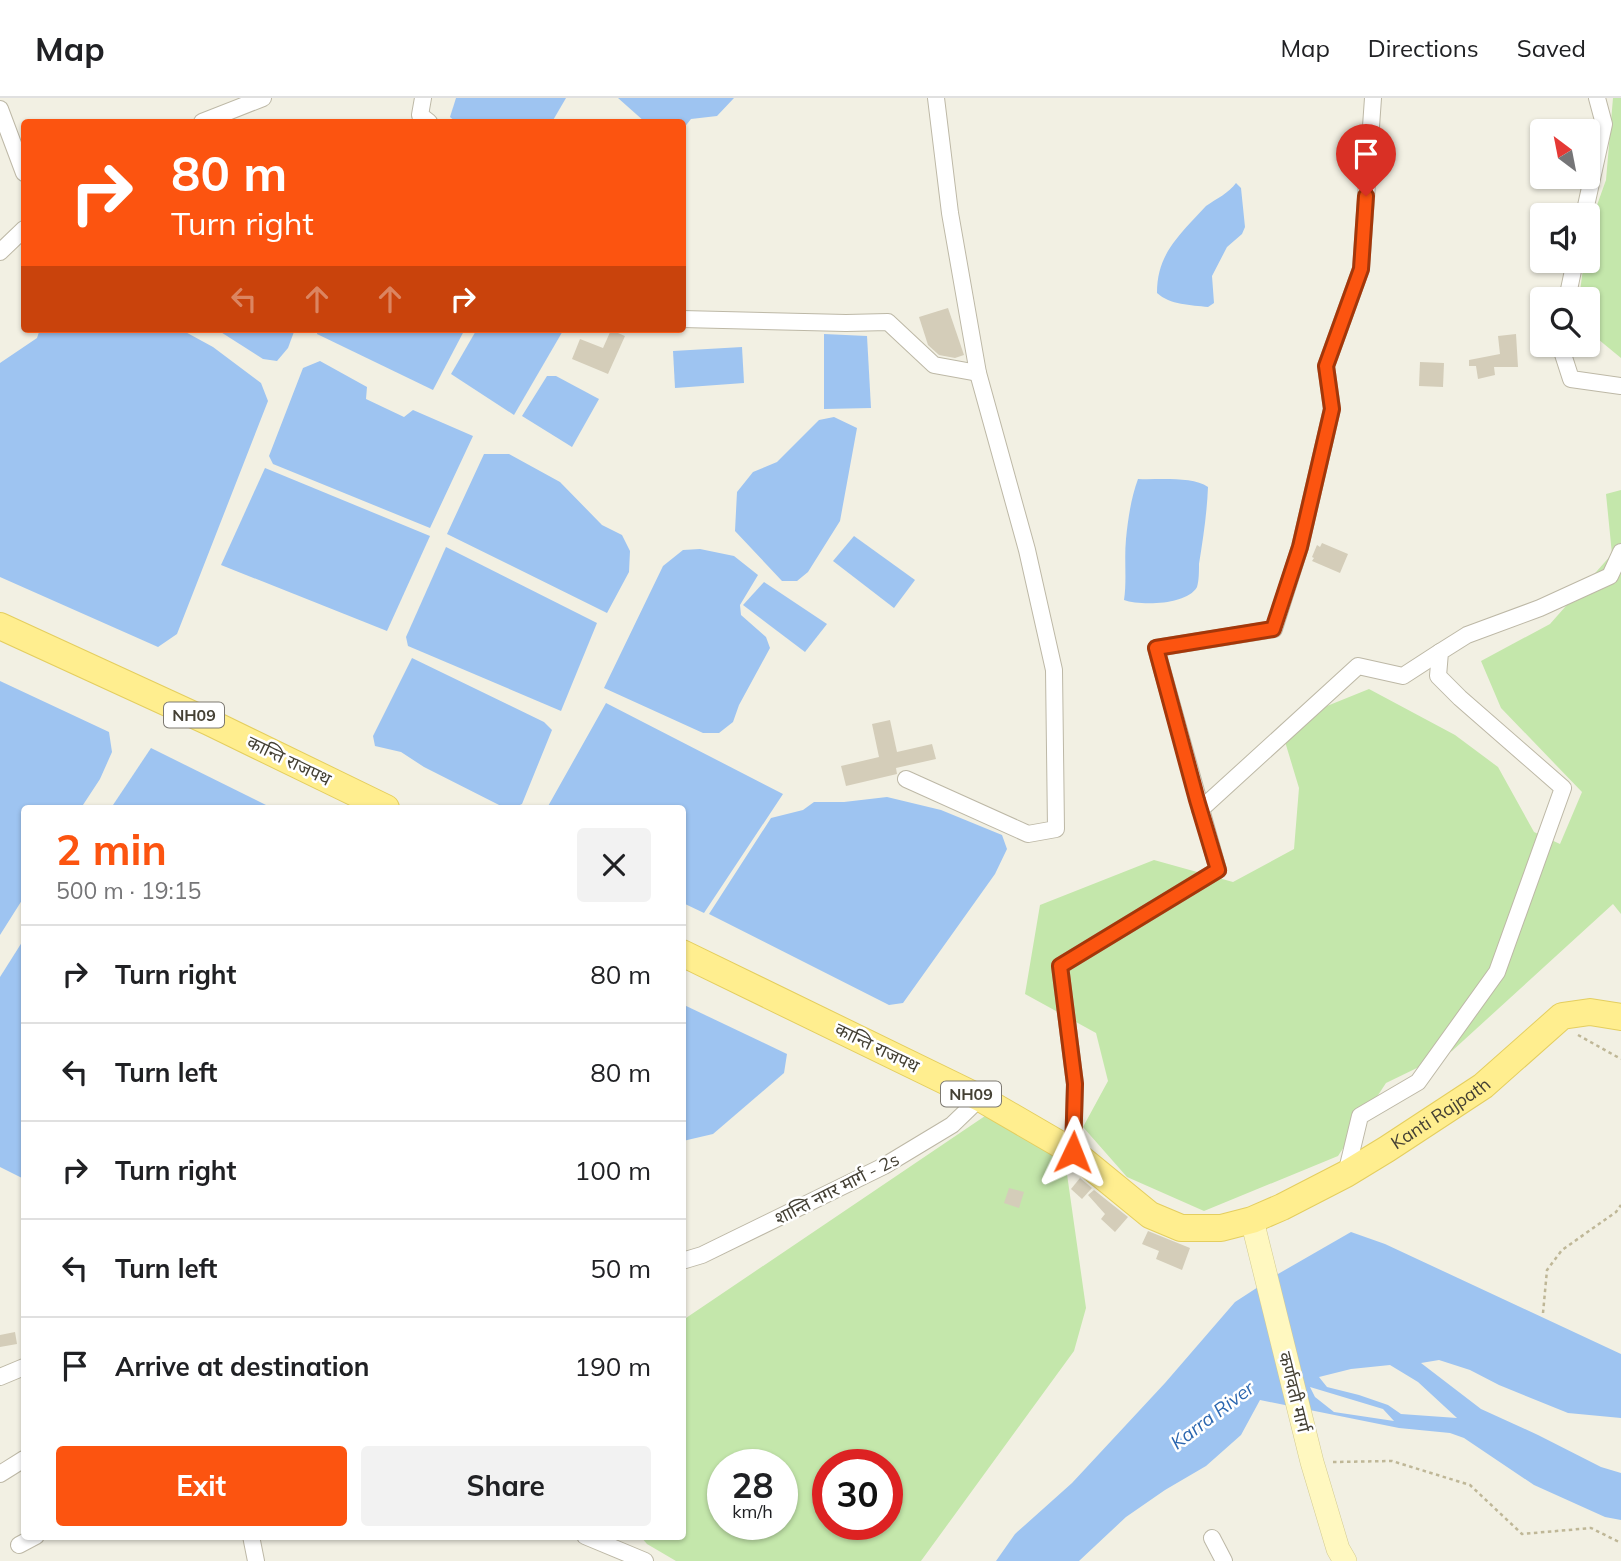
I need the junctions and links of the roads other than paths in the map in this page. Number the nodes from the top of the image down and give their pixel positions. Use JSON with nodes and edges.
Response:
{"nodes":[{"id":1,"x":262,"y":98,"type":"edge"},
{"id":2,"x":424,"y":98,"type":"edge"},
{"id":3,"x":936,"y":98,"type":"edge"},
{"id":4,"x":1373,"y":98,"type":"edge"},
{"id":5,"x":1597,"y":98,"type":"edge"},
{"id":6,"x":0,"y":109,"type":"edge"},
{"id":7,"x":210,"y":119,"type":"edge"},
{"id":8,"x":425,"y":119,"type":"edge"},
{"id":9,"x":21,"y":165,"type":"edge"},
{"id":10,"x":1587,"y":203,"type":"edge"},
{"id":11,"x":21,"y":232,"type":"edge"},
{"id":12,"x":0,"y":252,"type":"edge"},
{"id":13,"x":686,"y":319,"type":"edge"},
{"id":14,"x":1564,"y":357,"type":"edge"},
{"id":15,"x":978,"y":373,"type":"junction"},
{"id":16,"x":1621,"y":387,"type":"edge"},
{"id":17,"x":1621,"y":552,"type":"edge"},
{"id":18,"x":0,"y":626,"type":"edge"},
{"id":19,"x":1440,"y":652,"type":"junction"},
{"id":20,"x":906,"y":779,"type":"dead end"},
{"id":21,"x":380,"y":805,"type":"edge"},
{"id":22,"x":1200,"y":810,"type":"junction"},
{"id":23,"x":686,"y":955,"type":"edge"},
{"id":24,"x":1621,"y":1017,"type":"edge"},
{"id":25,"x":980,"y":1098,"type":"junction"},
{"id":26,"x":1073,"y":1152,"type":"junction"},
{"id":27,"x":1346,"y":1174,"type":"junction"},
{"id":28,"x":1252,"y":1220,"type":"junction"},
{"id":29,"x":686,"y":1260,"type":"edge"},
{"id":30,"x":21,"y":1368,"type":"edge"},
{"id":31,"x":0,"y":1377,"type":"edge"},
{"id":32,"x":21,"y":1461,"type":"edge"},
{"id":33,"x":0,"y":1474,"type":"edge"},
{"id":34,"x":1212,"y":1538,"type":"dead end"},
{"id":35,"x":28,"y":1540,"type":"edge"},
{"id":36,"x":252,"y":1540,"type":"edge"},
{"id":37,"x":594,"y":1540,"type":"edge"},
{"id":38,"x":19,"y":1545,"type":"dead end"},
{"id":39,"x":256,"y":1561,"type":"edge"},
{"id":40,"x":645,"y":1561,"type":"edge"},
{"id":41,"x":1224,"y":1561,"type":"edge"},
{"id":42,"x":1345,"y":1561,"type":"edge"}],
"edges":[{"from":1,"to":7,"type":"street"},
{"from":2,"to":8,"type":"street"},
{"from":3,"to":15,"type":"street"},
{"from":4,"to":22,"type":"street"},
{"from":5,"to":10,"type":"street"},
{"from":6,"to":9,"type":"street"},
{"from":11,"to":12,"type":"street"},
{"from":13,"to":15,"type":"street"},
{"from":14,"to":16,"type":"street"},
{"from":15,"to":20,"type":"street"},
{"from":17,"to":19,"type":"street"},
{"from":18,"to":21,"type":"main road","name":"कान्ति राजपथ","number":"NH09"},
{"from":19,"to":22,"type":"street"},
{"from":19,"to":27,"type":"street"},
{"from":22,"to":26,"type":"street"},
{"from":23,"to":25,"type":"main road","name":"कान्ति राजपथ","number":"NH09"},
{"from":24,"to":27,"type":"main road","name":"Kanti Rajpath","number":"NH09"},
{"from":25,"to":26,"type":"main road","name":"कान्ति राजपथ","number":"NH09"},
{"from":25,"to":29,"type":"street","name":"शान्ति नगर मार्ग - 2s"},
{"from":26,"to":28,"type":"main road","name":"कान्ति राजपथ","number":"NH09"},
{"from":27,"to":28,"type":"main road","name":"Kanti Rajpath","number":"NH09"},
{"from":28,"to":42,"type":"main road","name":"कर्णवती मार्ग"},
{"from":30,"to":31,"type":"street"},
{"from":32,"to":33,"type":"street"},
{"from":34,"to":41,"type":"street"},
{"from":35,"to":38,"type":"street"},
{"from":36,"to":39,"type":"street"},
{"from":37,"to":40,"type":"street"}]}
